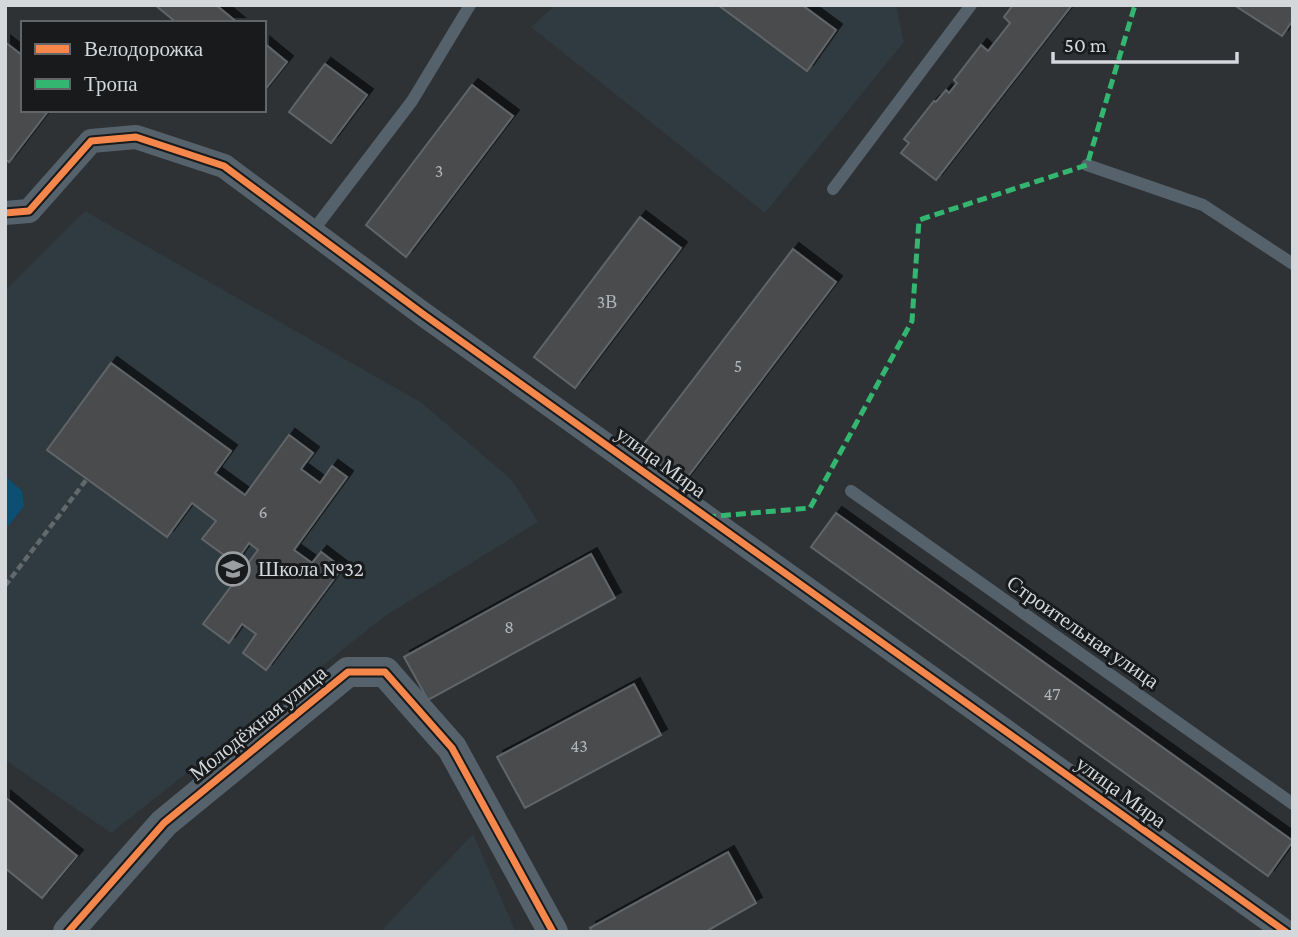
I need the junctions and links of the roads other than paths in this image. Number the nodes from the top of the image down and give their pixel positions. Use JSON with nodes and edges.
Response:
{"nodes":[{"id":1,"x":470,"y":5,"type":"edge"},
{"id":2,"x":971,"y":5,"type":"edge"},
{"id":3,"x":1087,"y":165,"type":"dead end"},
{"id":4,"x":833,"y":189,"type":"dead end"},
{"id":5,"x":5,"y":213,"type":"edge"},
{"id":6,"x":312,"y":232,"type":"junction"},
{"id":7,"x":1293,"y":264,"type":"edge"},
{"id":8,"x":851,"y":491,"type":"dead end"},
{"id":9,"x":1293,"y":803,"type":"edge"},
{"id":10,"x":68,"y":932,"type":"edge"},
{"id":11,"x":553,"y":932,"type":"edge"},
{"id":12,"x":1286,"y":932,"type":"edge"}],
"edges":[{"from":1,"to":6,"type":"lane"},
{"from":2,"to":4,"type":"lane"},
{"from":3,"to":7,"type":"lane"},
{"from":5,"to":6,"type":"street","name":"улица Мира"},
{"from":6,"to":12,"type":"street","name":"улица Мира"},
{"from":8,"to":9,"type":"lane","name":"Строительная улица"},
{"from":10,"to":11,"type":"street","name":"Молодёжная улица"}]}
